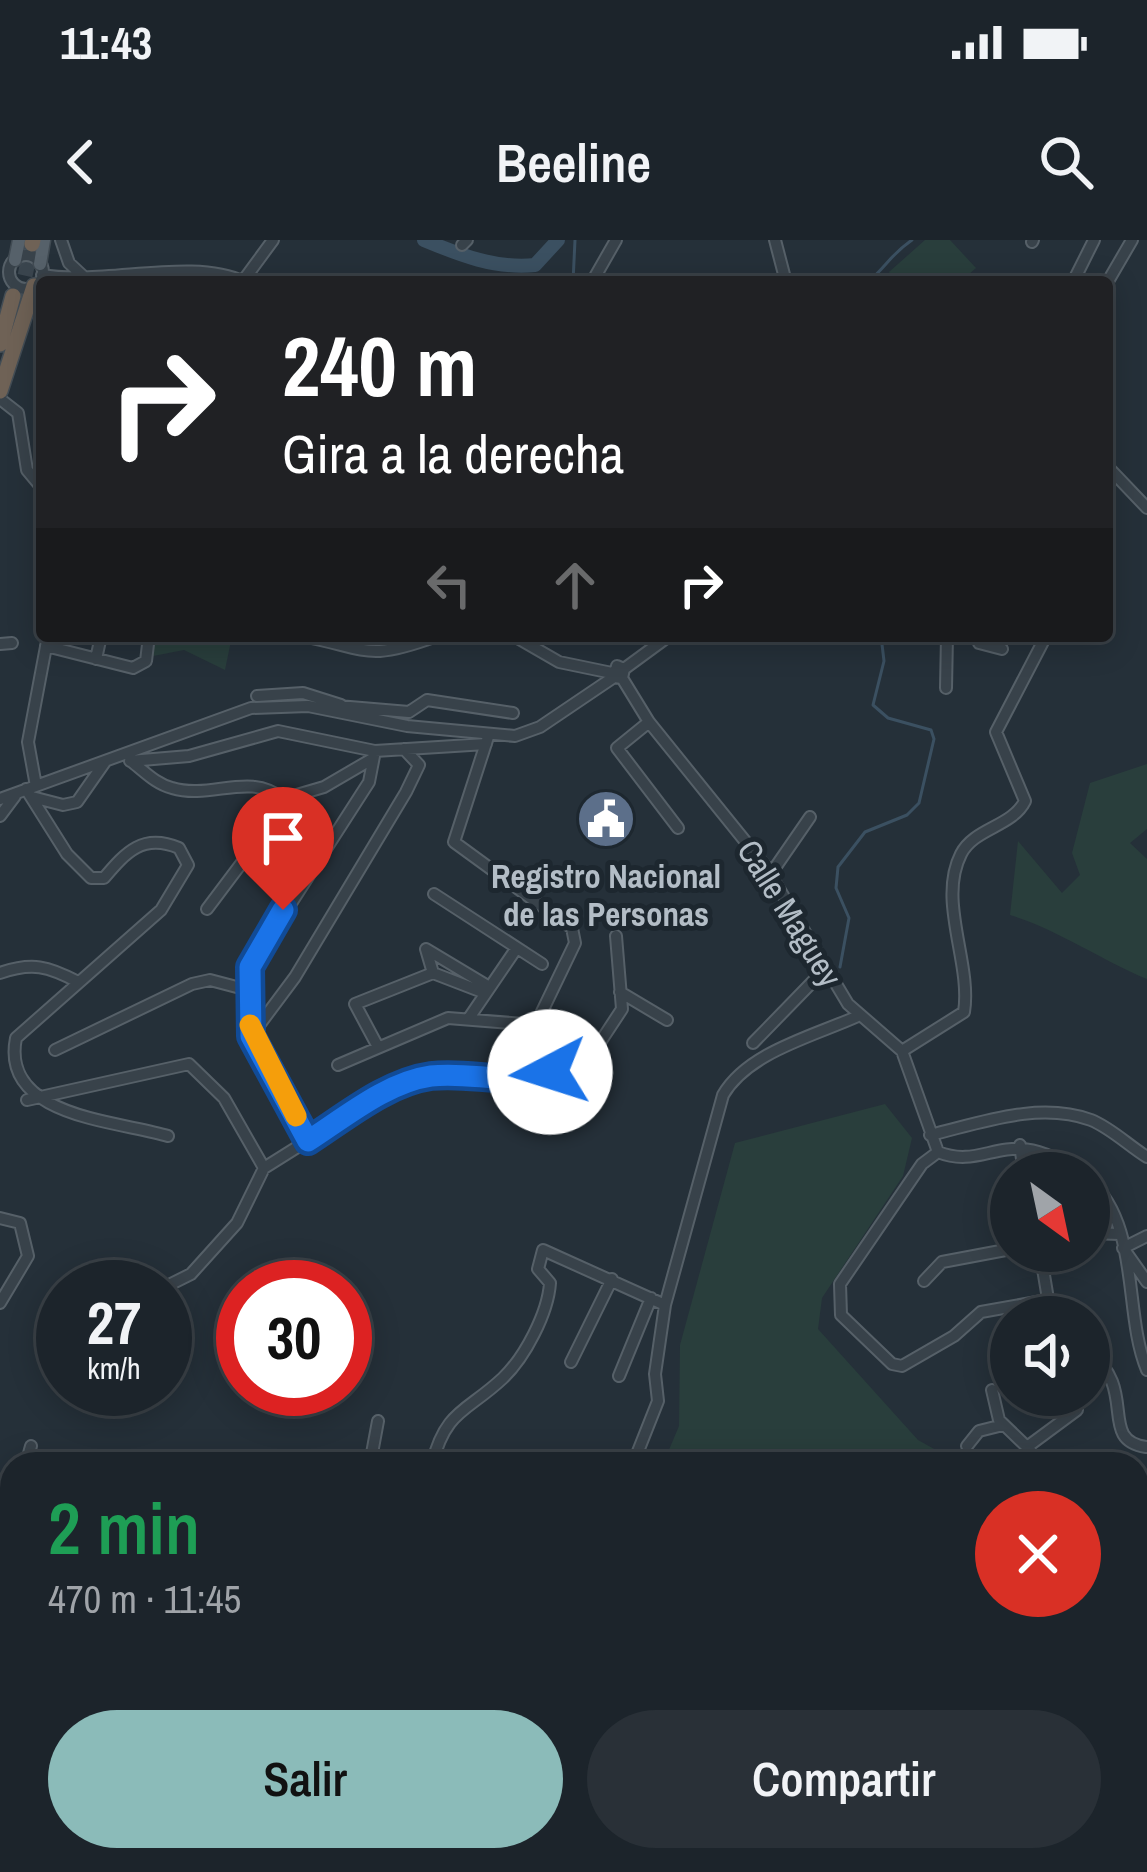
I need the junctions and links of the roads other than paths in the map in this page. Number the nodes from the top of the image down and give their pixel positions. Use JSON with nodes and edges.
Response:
{"nodes":[{"id":1,"x":61,"y":240,"type":"edge"},
{"id":2,"x":273,"y":240,"type":"edge"},
{"id":3,"x":616,"y":240,"type":"edge"},
{"id":4,"x":775,"y":240,"type":"edge"},
{"id":5,"x":1094,"y":240,"type":"edge"},
{"id":6,"x":1132,"y":240,"type":"edge"},
{"id":7,"x":30,"y":241,"type":"edge"},
{"id":8,"x":39,"y":275,"type":"junction"},
{"id":9,"x":51,"y":276,"type":"edge"},
{"id":10,"x":83,"y":276,"type":"edge"},
{"id":11,"x":162,"y":276,"type":"edge"},
{"id":12,"x":221,"y":276,"type":"edge"},
{"id":13,"x":248,"y":276,"type":"edge"},
{"id":14,"x":595,"y":276,"type":"edge"},
{"id":15,"x":784,"y":276,"type":"edge"},
{"id":16,"x":1076,"y":276,"type":"dead end"},
{"id":17,"x":1112,"y":276,"type":"edge"},
{"id":18,"x":36,"y":277,"type":"edge"},
{"id":19,"x":10,"y":278,"type":"edge"},
{"id":20,"x":36,"y":284,"type":"tunnel mouth"},
{"id":21,"x":0,"y":319,"type":"edge"},
{"id":22,"x":0,"y":344,"type":"edge"},
{"id":23,"x":0,"y":374,"type":"edge"},
{"id":24,"x":0,"y":395,"type":"edge"},
{"id":25,"x":36,"y":467,"type":"edge"},
{"id":26,"x":27,"y":470,"type":"junction"},
{"id":27,"x":1113,"y":472,"type":"edge"},
{"id":28,"x":36,"y":481,"type":"edge"},
{"id":29,"x":1147,"y":508,"type":"edge"},
{"id":30,"x":47,"y":642,"type":"edge"},
{"id":31,"x":50,"y":642,"type":"edge"},
{"id":32,"x":100,"y":642,"type":"edge"},
{"id":33,"x":148,"y":642,"type":"edge"},
{"id":34,"x":323,"y":642,"type":"edge"},
{"id":35,"x":420,"y":642,"type":"edge"},
{"id":36,"x":526,"y":642,"type":"edge"},
{"id":37,"x":661,"y":642,"type":"edge"},
{"id":38,"x":947,"y":642,"type":"edge"},
{"id":39,"x":980,"y":642,"type":"edge"},
{"id":40,"x":1043,"y":642,"type":"edge"},
{"id":41,"x":1002,"y":650,"type":"dead end"},
{"id":42,"x":96,"y":659,"type":"junction"},
{"id":43,"x":580,"y":668,"type":"junction"},
{"id":44,"x":618,"y":674,"type":"junction"},
{"id":45,"x":946,"y":688,"type":"dead end"},
{"id":46,"x":257,"y":696,"type":"dead end"},
{"id":47,"x":579,"y":701,"type":"junction"},
{"id":48,"x":308,"y":706,"type":"junction"},
{"id":49,"x":344,"y":706,"type":"junction"},
{"id":50,"x":513,"y":713,"type":"dead end"},
{"id":51,"x":649,"y":722,"type":"junction"},
{"id":52,"x":487,"y":740,"type":"junction"},
{"id":53,"x":404,"y":748,"type":"junction"},
{"id":54,"x":375,"y":754,"type":"junction"},
{"id":55,"x":120,"y":758,"type":"junction"},
{"id":56,"x":27,"y":791,"type":"junction"},
{"id":57,"x":283,"y":799,"type":"junction"},
{"id":58,"x":0,"y":800,"type":"edge"},
{"id":59,"x":0,"y":816,"type":"edge"},
{"id":60,"x":810,"y":817,"type":"dead end"},
{"id":61,"x":678,"y":828,"type":"dead end"},
{"id":62,"x":770,"y":874,"type":"junction"},
{"id":63,"x":434,"y":894,"type":"dead end"},
{"id":64,"x":207,"y":908,"type":"dead end"},
{"id":65,"x":616,"y":936,"type":"dead end"},
{"id":66,"x":516,"y":949,"type":"junction"},
{"id":67,"x":542,"y":964,"type":"dead end"},
{"id":68,"x":824,"y":970,"type":"junction"},
{"id":69,"x":0,"y":973,"type":"edge"},
{"id":70,"x":433,"y":973,"type":"junction"},
{"id":71,"x":78,"y":982,"type":"junction"},
{"id":72,"x":248,"y":990,"type":"junction"},
{"id":73,"x":487,"y":990,"type":"junction"},
{"id":74,"x":620,"y":992,"type":"junction"},
{"id":75,"x":859,"y":1016,"type":"junction"},
{"id":76,"x":469,"y":1018,"type":"junction"},
{"id":77,"x":667,"y":1020,"type":"dead end"},
{"id":78,"x":251,"y":1036,"type":"junction"},
{"id":79,"x":754,"y":1043,"type":"dead end"},
{"id":80,"x":378,"y":1048,"type":"junction"},
{"id":81,"x":55,"y":1050,"type":"dead end"},
{"id":82,"x":902,"y":1051,"type":"junction"},
{"id":83,"x":338,"y":1065,"type":"dead end"},
{"id":84,"x":27,"y":1100,"type":"junction"},
{"id":85,"x":930,"y":1135,"type":"junction"},
{"id":86,"x":168,"y":1136,"type":"dead end"},
{"id":87,"x":308,"y":1141,"type":"junction"},
{"id":88,"x":1020,"y":1145,"type":"junction"},
{"id":89,"x":938,"y":1152,"type":"junction"},
{"id":90,"x":1021,"y":1152,"type":"edge"},
{"id":91,"x":1039,"y":1152,"type":"edge"},
{"id":92,"x":1147,"y":1157,"type":"edge"},
{"id":93,"x":264,"y":1168,"type":"junction"},
{"id":94,"x":1110,"y":1209,"type":"edge"},
{"id":95,"x":0,"y":1217,"type":"edge"},
{"id":96,"x":1110,"y":1234,"type":"edge"},
{"id":97,"x":1119,"y":1234,"type":"junction"},
{"id":98,"x":1147,"y":1236,"type":"edge"},
{"id":99,"x":1123,"y":1248,"type":"junction"},
{"id":100,"x":990,"y":1253,"type":"edge"},
{"id":101,"x":192,"y":1272,"type":"edge"},
{"id":102,"x":612,"y":1280,"type":"junction"},
{"id":103,"x":924,"y":1281,"type":"dead end"},
{"id":104,"x":1147,"y":1282,"type":"edge"},
{"id":105,"x":651,"y":1298,"type":"junction"},
{"id":106,"x":0,"y":1304,"type":"edge"},
{"id":107,"x":664,"y":1305,"type":"junction"},
{"id":108,"x":990,"y":1310,"type":"edge"},
{"id":109,"x":572,"y":1362,"type":"dead end"},
{"id":110,"x":1147,"y":1370,"type":"edge"},
{"id":111,"x":619,"y":1376,"type":"dead end"},
{"id":112,"x":1110,"y":1379,"type":"edge"},
{"id":113,"x":1000,"y":1416,"type":"edge"},
{"id":114,"x":1069,"y":1416,"type":"edge"},
{"id":115,"x":378,"y":1421,"type":"dead end"},
{"id":116,"x":1003,"y":1425,"type":"junction"},
{"id":117,"x":1147,"y":1444,"type":"edge"},
{"id":118,"x":31,"y":1446,"type":"dead end"},
{"id":119,"x":967,"y":1446,"type":"dead end"},
{"id":120,"x":1027,"y":1447,"type":"junction"},
{"id":121,"x":29,"y":1452,"type":"edge"},
{"id":122,"x":372,"y":1452,"type":"edge"},
{"id":123,"x":435,"y":1452,"type":"edge"},
{"id":124,"x":638,"y":1452,"type":"edge"},
{"id":125,"x":1031,"y":1452,"type":"edge"}],
"edges":[{"from":1,"to":10,"type":"street"},
{"from":2,"to":13,"type":"street"},
{"from":3,"to":14,"type":"street"},
{"from":4,"to":15,"type":"street"},
{"from":5,"to":16,"type":"street"},
{"from":6,"to":17,"type":"street"},
{"from":7,"to":8,"type":"main road"},
{"from":7,"to":19,"type":"main road"},
{"from":8,"to":9,"type":"street"},
{"from":8,"to":19,"type":"street"},
{"from":11,"to":12,"type":"street"},
{"from":18,"to":19,"type":"street"},
{"from":19,"to":21,"type":"highway"},
{"from":19,"to":22,"type":"highway"},
{"from":19,"to":23,"type":"highway"},
{"from":20,"to":24,"type":"highway"},
{"from":24,"to":26,"type":"street"},
{"from":25,"to":26,"type":"street"},
{"from":26,"to":28,"type":"street"},
{"from":27,"to":29,"type":"street"},
{"from":30,"to":56,"type":"street"},
{"from":31,"to":42,"type":"street"},
{"from":32,"to":42,"type":"street"},
{"from":33,"to":42,"type":"street"},
{"from":34,"to":35,"type":"street"},
{"from":36,"to":43,"type":"street"},
{"from":37,"to":44,"type":"street"},
{"from":38,"to":45,"type":"street"},
{"from":39,"to":41,"type":"street"},
{"from":40,"to":82,"type":"street"},
{"from":43,"to":44,"type":"street"},
{"from":43,"to":47,"type":"street"},
{"from":44,"to":47,"type":"street"},
{"from":44,"to":51,"type":"street","name":"Calle Maguey"},
{"from":46,"to":49,"type":"street"},
{"from":47,"to":52,"type":"street"},
{"from":48,"to":49,"type":"street"},
{"from":48,"to":52,"type":"street"},
{"from":48,"to":55,"type":"street"},
{"from":49,"to":50,"type":"street"},
{"from":51,"to":61,"type":"street"},
{"from":51,"to":62,"type":"street","name":"Calle Maguey"},
{"from":52,"to":53,"type":"street"},
{"from":52,"to":76,"type":"street"},
{"from":53,"to":54,"type":"street"},
{"from":53,"to":78,"type":"street"},
{"from":54,"to":55,"type":"street"},
{"from":54,"to":57,"type":"street"},
{"from":54,"to":72,"type":"street"},
{"from":55,"to":56,"type":"street"},
{"from":55,"to":56,"type":"street"},
{"from":55,"to":57,"type":"street"},
{"from":56,"to":58,"type":"street"},
{"from":56,"to":59,"type":"street"},
{"from":56,"to":71,"type":"street"},
{"from":57,"to":64,"type":"street"},
{"from":60,"to":62,"type":"street"},
{"from":62,"to":68,"type":"street","name":"Calle Maguey"},
{"from":63,"to":66,"type":"street"},
{"from":65,"to":74,"type":"street"},
{"from":66,"to":67,"type":"street"},
{"from":66,"to":73,"type":"street"},
{"from":68,"to":75,"type":"street","name":"Calle Maguey"},
{"from":68,"to":79,"type":"street"},
{"from":69,"to":71,"type":"street"},
{"from":70,"to":73,"type":"street"},
{"from":70,"to":73,"type":"street"},
{"from":70,"to":80,"type":"street"},
{"from":71,"to":84,"type":"street"},
{"from":72,"to":78,"type":"street"},
{"from":72,"to":81,"type":"street"},
{"from":73,"to":76,"type":"street"},
{"from":74,"to":77,"type":"street"},
{"from":74,"to":87,"type":"street"},
{"from":75,"to":82,"type":"street","name":"Calle Maguey"},
{"from":75,"to":107,"type":"street"},
{"from":76,"to":80,"type":"street"},
{"from":78,"to":87,"type":"street"},
{"from":80,"to":83,"type":"street"},
{"from":82,"to":85,"type":"street"},
{"from":84,"to":86,"type":"street"},
{"from":84,"to":93,"type":"street"},
{"from":85,"to":89,"type":"street"},
{"from":85,"to":92,"type":"street"},
{"from":87,"to":93,"type":"street"},
{"from":88,"to":89,"type":"street"},
{"from":88,"to":90,"type":"street"},
{"from":88,"to":91,"type":"street"},
{"from":89,"to":108,"type":"street"},
{"from":93,"to":101,"type":"street"},
{"from":94,"to":97,"type":"street"},
{"from":95,"to":106,"type":"street"},
{"from":96,"to":97,"type":"street"},
{"from":97,"to":99,"type":"street"},
{"from":98,"to":99,"type":"street"},
{"from":99,"to":104,"type":"street"},
{"from":99,"to":110,"type":"street"},
{"from":100,"to":103,"type":"street"},
{"from":102,"to":105,"type":"street"},
{"from":102,"to":109,"type":"street"},
{"from":102,"to":123,"type":"street"},
{"from":105,"to":107,"type":"street"},
{"from":105,"to":111,"type":"street"},
{"from":107,"to":124,"type":"street"},
{"from":112,"to":117,"type":"street"},
{"from":113,"to":116,"type":"street"},
{"from":114,"to":120,"type":"street"},
{"from":115,"to":122,"type":"street"},
{"from":116,"to":119,"type":"street"},
{"from":116,"to":120,"type":"street"},
{"from":118,"to":121,"type":"street"},
{"from":120,"to":125,"type":"street"}]}
